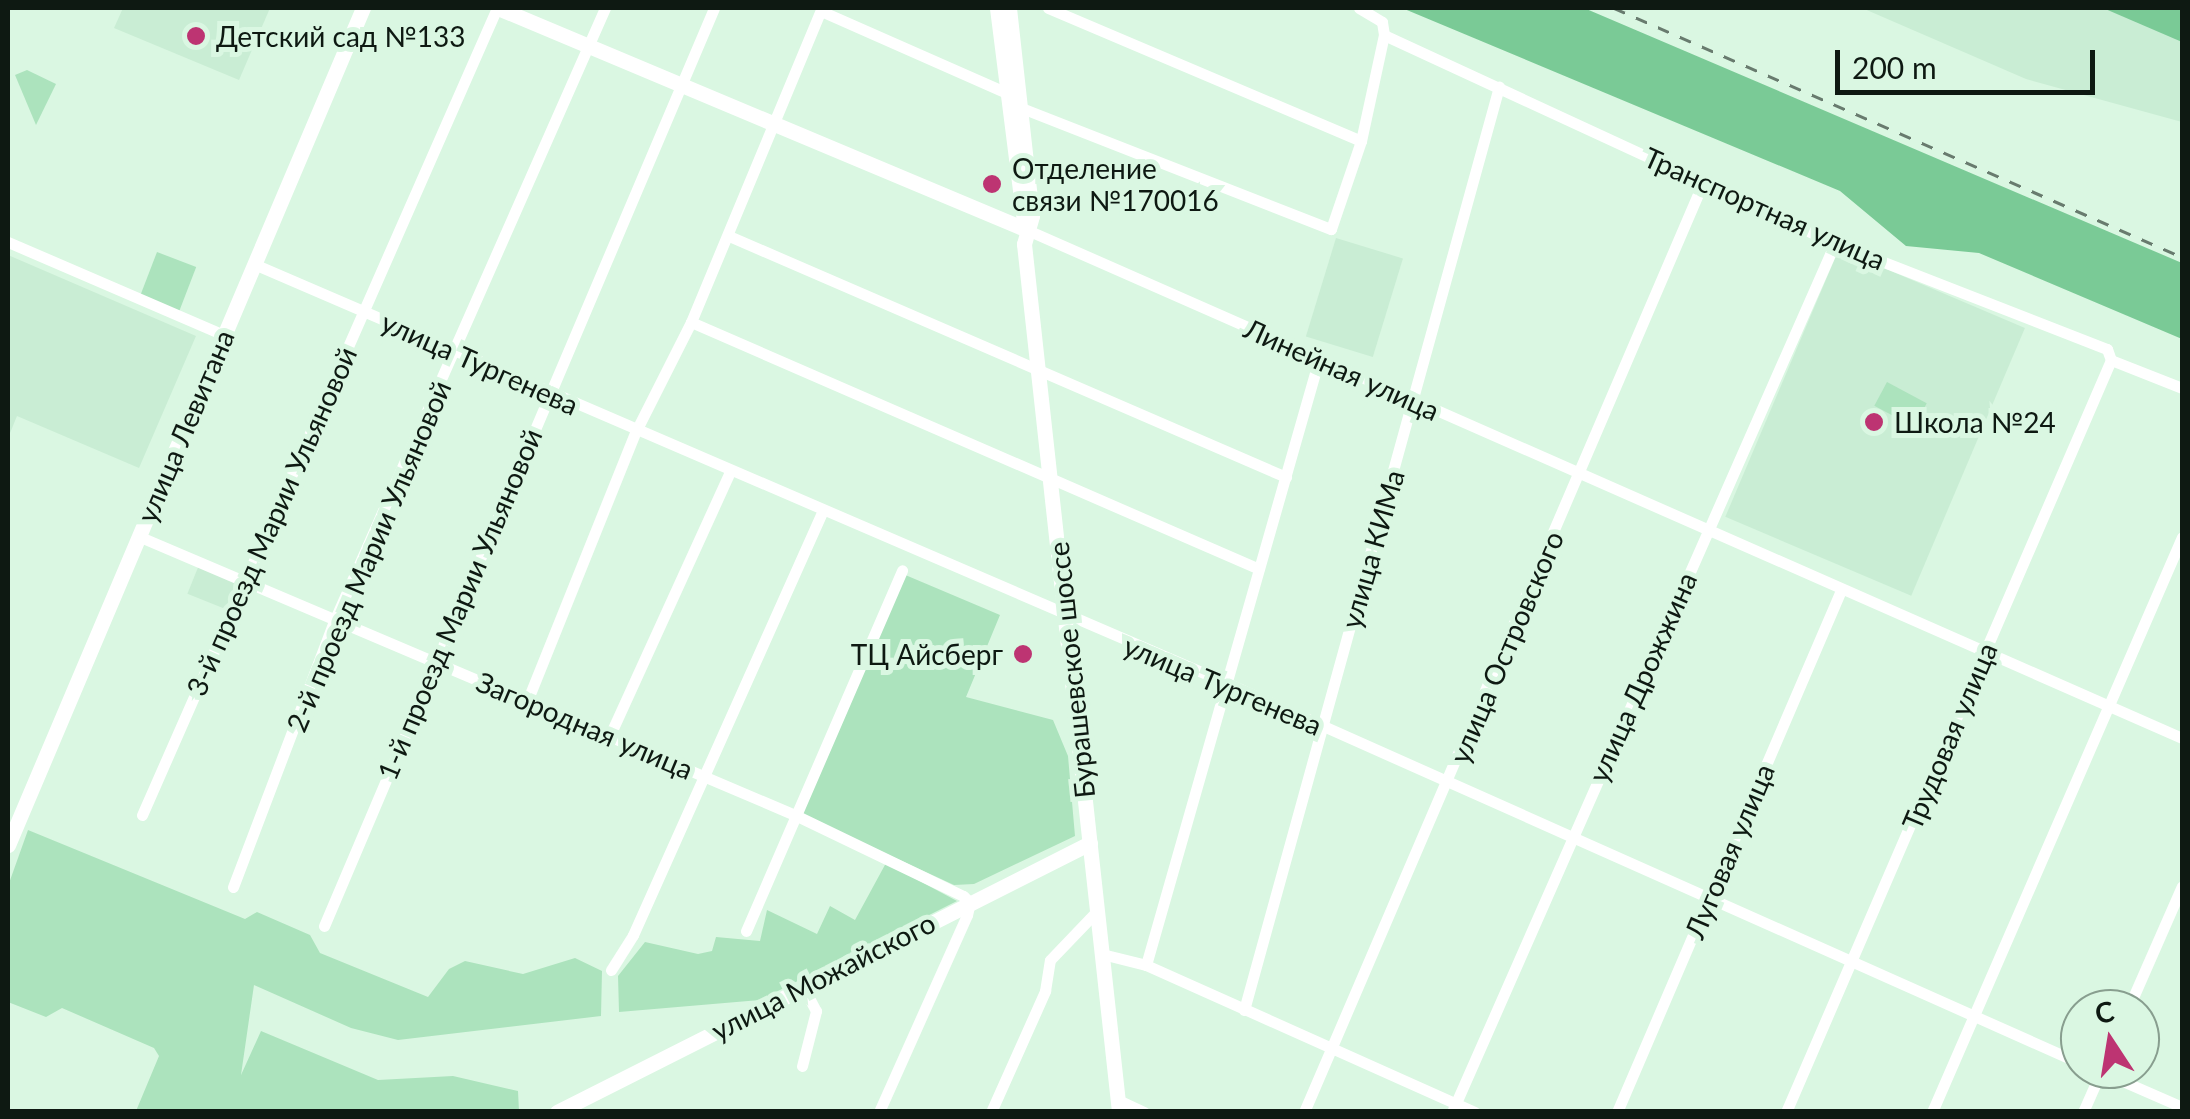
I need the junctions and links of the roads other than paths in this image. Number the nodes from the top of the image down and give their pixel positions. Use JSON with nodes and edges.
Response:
{"nodes":[{"id":1,"x":363,"y":8,"type":"edge"},
{"id":2,"x":498,"y":8,"type":"edge"},
{"id":3,"x":605,"y":8,"type":"edge"},
{"id":4,"x":714,"y":8,"type":"edge"},
{"id":5,"x":997,"y":8,"type":"edge"},
{"id":6,"x":1009,"y":8,"type":"edge"},
{"id":7,"x":1048,"y":8,"type":"edge"},
{"id":8,"x":1359,"y":8,"type":"edge"},
{"id":9,"x":821,"y":9,"type":"edge"},
{"id":10,"x":1384,"y":35,"type":"junction"},
{"id":11,"x":588,"y":45,"type":"junction"},
{"id":12,"x":682,"y":84,"type":"junction"},
{"id":13,"x":1499,"y":87,"type":"junction"},
{"id":14,"x":1005,"y":92,"type":"junction"},
{"id":15,"x":1019,"y":107,"type":"junction"},
{"id":16,"x":775,"y":124,"type":"junction"},
{"id":17,"x":1361,"y":141,"type":"junction"},
{"id":18,"x":1704,"y":180,"type":"junction"},
{"id":19,"x":1026,"y":230,"type":"junction"},
{"id":20,"x":729,"y":236,"type":"junction"},
{"id":21,"x":8,"y":242,"type":"edge"},
{"id":22,"x":1835,"y":243,"type":"junction"},
{"id":23,"x":254,"y":264,"type":"junction"},
{"id":24,"x":363,"y":312,"type":"junction"},
{"id":25,"x":691,"y":322,"type":"junction"},
{"id":26,"x":224,"y":335,"type":"junction"},
{"id":27,"x":456,"y":352,"type":"junction"},
{"id":28,"x":1319,"y":359,"type":"junction"},
{"id":29,"x":2112,"y":360,"type":"junction"},
{"id":30,"x":1038,"y":367,"type":"junction"},
{"id":31,"x":2182,"y":388,"type":"edge"},
{"id":32,"x":549,"y":393,"type":"junction"},
{"id":33,"x":1415,"y":401,"type":"junction"},
{"id":34,"x":636,"y":431,"type":"junction"},
{"id":35,"x":730,"y":472,"type":"junction"},
{"id":36,"x":1580,"y":475,"type":"junction"},
{"id":37,"x":1286,"y":477,"type":"junction"},
{"id":38,"x":1050,"y":482,"type":"junction"},
{"id":39,"x":822,"y":512,"type":"junction"},
{"id":40,"x":1707,"y":530,"type":"junction"},
{"id":41,"x":138,"y":536,"type":"junction"},
{"id":42,"x":2182,"y":537,"type":"edge"},
{"id":43,"x":902,"y":570,"type":"dead end"},
{"id":44,"x":1259,"y":570,"type":"junction"},
{"id":45,"x":245,"y":581,"type":"junction"},
{"id":46,"x":1841,"y":590,"type":"junction"},
{"id":47,"x":335,"y":618,"type":"junction"},
{"id":48,"x":1066,"y":619,"type":"junction"},
{"id":49,"x":1984,"y":652,"type":"junction"},
{"id":50,"x":434,"y":660,"type":"junction"},
{"id":51,"x":1229,"y":684,"type":"junction"},
{"id":52,"x":528,"y":699,"type":"junction"},
{"id":53,"x":2111,"y":707,"type":"junction"},
{"id":54,"x":1321,"y":726,"type":"junction"},
{"id":55,"x":610,"y":735,"type":"junction"},
{"id":56,"x":2182,"y":738,"type":"edge"},
{"id":57,"x":704,"y":776,"type":"junction"},
{"id":58,"x":1446,"y":784,"type":"junction"},
{"id":59,"x":142,"y":815,"type":"dead end"},
{"id":60,"x":796,"y":815,"type":"junction"},
{"id":61,"x":9,"y":840,"type":"edge"},
{"id":62,"x":1570,"y":841,"type":"junction"},
{"id":63,"x":1090,"y":843,"type":"junction"},
{"id":64,"x":2182,"y":886,"type":"edge"},
{"id":65,"x":233,"y":887,"type":"dead end"},
{"id":66,"x":970,"y":902,"type":"junction"},
{"id":67,"x":1707,"y":902,"type":"junction"},
{"id":68,"x":1097,"y":910,"type":"junction"},
{"id":69,"x":324,"y":926,"type":"dead end"},
{"id":70,"x":746,"y":931,"type":"dead end"},
{"id":71,"x":1102,"y":954,"type":"junction"},
{"id":72,"x":1852,"y":964,"type":"junction"},
{"id":73,"x":1146,"y":965,"type":"junction"},
{"id":74,"x":611,"y":970,"type":"dead end"},
{"id":75,"x":2137,"y":989,"type":"edge"},
{"id":76,"x":809,"y":991,"type":"junction"},
{"id":77,"x":1244,"y":1010,"type":"junction"},
{"id":78,"x":1975,"y":1018,"type":"junction"},
{"id":79,"x":1332,"y":1049,"type":"junction"},
{"id":80,"x":2060,"y":1054,"type":"edge"},
{"id":81,"x":802,"y":1066,"type":"dead end"},
{"id":82,"x":2142,"y":1089,"type":"edge"},
{"id":83,"x":1118,"y":1106,"type":"edge"},
{"id":84,"x":1454,"y":1107,"type":"edge"},
{"id":85,"x":2182,"y":1107,"type":"edge"},
{"id":86,"x":557,"y":1112,"type":"edge"},
{"id":87,"x":879,"y":1112,"type":"edge"},
{"id":88,"x":991,"y":1112,"type":"edge"},
{"id":89,"x":1144,"y":1112,"type":"edge"},
{"id":90,"x":1304,"y":1112,"type":"edge"},
{"id":91,"x":1475,"y":1112,"type":"edge"},
{"id":92,"x":1617,"y":1112,"type":"edge"},
{"id":93,"x":1786,"y":1112,"type":"edge"},
{"id":94,"x":1932,"y":1112,"type":"edge"}],
"edges":[{"from":1,"to":23,"type":"main road","name":"улица Левитана"},
{"from":2,"to":11,"type":"main road","name":"Линейная улица"},
{"from":2,"to":24,"type":"street","name":"3-й проезд Марии Ульяновой"},
{"from":3,"to":11,"type":"street","name":"2-й проезд Марии Ульяновой"},
{"from":4,"to":12,"type":"street","name":"1-й проезд Марии Ульяновой"},
{"from":5,"to":14,"type":"main road","name":"Бурашевское шоссе"},
{"from":6,"to":15,"type":"main road","name":"Бурашевское шоссе"},
{"from":7,"to":17,"type":"street"},
{"from":8,"to":10,"type":"street","name":"Транспортная улица"},
{"from":9,"to":14,"type":"street"},
{"from":9,"to":16,"type":"street"},
{"from":10,"to":13,"type":"street","name":"Транспортная улица"},
{"from":10,"to":17,"type":"street"},
{"from":11,"to":12,"type":"main road","name":"Линейная улица"},
{"from":11,"to":27,"type":"street","name":"2-й проезд Марии Ульяновой"},
{"from":12,"to":16,"type":"main road","name":"Линейная улица"},
{"from":12,"to":32,"type":"street","name":"1-й проезд Марии Ульяновой"},
{"from":13,"to":18,"type":"street","name":"Транспортная улица"},
{"from":13,"to":33,"type":"street","name":"улица КИМа"},
{"from":14,"to":19,"type":"main road","name":"Бурашевское шоссе"},
{"from":15,"to":17,"type":"street"},
{"from":15,"to":19,"type":"main road","name":"Бурашевское шоссе"},
{"from":16,"to":19,"type":"main road","name":"Линейная улица"},
{"from":16,"to":20,"type":"street"},
{"from":18,"to":22,"type":"street","name":"Транспортная улица"},
{"from":18,"to":36,"type":"street","name":"улица Островского"},
{"from":19,"to":28,"type":"street","name":"Линейная улица"},
{"from":19,"to":30,"type":"main road","name":"Бурашевское шоссе"},
{"from":20,"to":25,"type":"street"},
{"from":20,"to":30,"type":"street"},
{"from":21,"to":26,"type":"street"},
{"from":22,"to":29,"type":"street","name":"Транспортная улица"},
{"from":22,"to":40,"type":"street","name":"улица Дрожжина"},
{"from":23,"to":24,"type":"street","name":"улица Тургенева"},
{"from":23,"to":26,"type":"main road","name":"улица Левитана"},
{"from":24,"to":27,"type":"street","name":"улица Тургенева"},
{"from":24,"to":45,"type":"street","name":"3-й проезд Марии Ульяновой"},
{"from":25,"to":34,"type":"street"},
{"from":25,"to":38,"type":"street"},
{"from":26,"to":41,"type":"main road","name":"улица Левитана"},
{"from":27,"to":32,"type":"street","name":"улица Тургенева"},
{"from":27,"to":47,"type":"street","name":"2-й проезд Марии Ульяновой"},
{"from":28,"to":33,"type":"street","name":"Линейная улица"},
{"from":28,"to":37,"type":"street"},
{"from":29,"to":31,"type":"street","name":"Транспортная улица"},
{"from":29,"to":49,"type":"street","name":"Трудовая улица"},
{"from":30,"to":37,"type":"street"},
{"from":30,"to":38,"type":"main road","name":"Бурашевское шоссе"},
{"from":32,"to":34,"type":"street","name":"улица Тургенева"},
{"from":32,"to":50,"type":"street","name":"1-й проезд Марии Ульяновой"},
{"from":33,"to":36,"type":"street","name":"Линейная улица"},
{"from":33,"to":54,"type":"street","name":"улица КИМа"},
{"from":34,"to":35,"type":"street","name":"улица Тургенева"},
{"from":34,"to":52,"type":"street"},
{"from":35,"to":39,"type":"street","name":"улица Тургенева"},
{"from":35,"to":55,"type":"street"},
{"from":36,"to":40,"type":"street","name":"Линейная улица"},
{"from":36,"to":58,"type":"street","name":"улица Островского"},
{"from":37,"to":44,"type":"street"},
{"from":38,"to":44,"type":"street"},
{"from":38,"to":48,"type":"main road","name":"Бурашевское шоссе"},
{"from":39,"to":48,"type":"street","name":"улица Тургенева"},
{"from":39,"to":57,"type":"street"},
{"from":40,"to":46,"type":"street","name":"Линейная улица"},
{"from":40,"to":62,"type":"street","name":"улица Дрожжина"},
{"from":41,"to":45,"type":"street","name":"Загородная улица"},
{"from":41,"to":61,"type":"main road","name":"улица Левитана"},
{"from":42,"to":53,"type":"street"},
{"from":43,"to":60,"type":"street"},
{"from":44,"to":51,"type":"street"},
{"from":45,"to":47,"type":"street","name":"Загородная улица"},
{"from":45,"to":59,"type":"street","name":"3-й проезд Марии Ульяновой"},
{"from":46,"to":49,"type":"street","name":"Линейная улица"},
{"from":46,"to":67,"type":"street","name":"Луговая улица"},
{"from":47,"to":50,"type":"street","name":"Загородная улица"},
{"from":47,"to":65,"type":"street","name":"2-й проезд Марии Ульяновой"},
{"from":48,"to":51,"type":"street","name":"улица Тургенева"},
{"from":48,"to":63,"type":"main road","name":"Бурашевское шоссе"},
{"from":49,"to":53,"type":"street","name":"Линейная улица"},
{"from":49,"to":72,"type":"street","name":"Трудовая улица"},
{"from":50,"to":52,"type":"street","name":"Загородная улица"},
{"from":50,"to":69,"type":"street","name":"1-й проезд Марии Ульяновой"},
{"from":51,"to":54,"type":"street","name":"улица Тургенева"},
{"from":51,"to":73,"type":"street"},
{"from":52,"to":55,"type":"street","name":"Загородная улица"},
{"from":53,"to":56,"type":"street","name":"Линейная улица"},
{"from":53,"to":78,"type":"street"},
{"from":54,"to":58,"type":"street","name":"улица Тургенева"},
{"from":54,"to":77,"type":"street","name":"улица КИМа"},
{"from":55,"to":57,"type":"street","name":"Загородная улица"},
{"from":57,"to":60,"type":"street","name":"Загородная улица"},
{"from":57,"to":74,"type":"street"},
{"from":58,"to":62,"type":"street","name":"улица Тургенева"},
{"from":58,"to":79,"type":"street","name":"улица Островского"},
{"from":60,"to":66,"type":"street","name":"Загородная улица"},
{"from":60,"to":70,"type":"street"},
{"from":62,"to":67,"type":"street","name":"улица Тургенева"},
{"from":62,"to":84,"type":"street","name":"улица Дрожжина"},
{"from":63,"to":66,"type":"main road","name":"улица Можайского"},
{"from":63,"to":68,"type":"main road","name":"Бурашевское шоссе"},
{"from":64,"to":75,"type":"street"},
{"from":66,"to":76,"type":"main road","name":"улица Можайского"},
{"from":66,"to":87,"type":"street"},
{"from":67,"to":72,"type":"street","name":"улица Тургенева"},
{"from":67,"to":92,"type":"street","name":"Луговая улица"},
{"from":68,"to":71,"type":"main road","name":"Бурашевское шоссе"},
{"from":68,"to":88,"type":"street"},
{"from":71,"to":73,"type":"street"},
{"from":71,"to":83,"type":"main road","name":"Бурашевское шоссе"},
{"from":72,"to":78,"type":"street","name":"улица Тургенева"},
{"from":72,"to":93,"type":"street","name":"Трудовая улица"},
{"from":73,"to":77,"type":"street"},
{"from":76,"to":81,"type":"street"},
{"from":76,"to":86,"type":"main road","name":"улица Можайского"},
{"from":77,"to":79,"type":"street"},
{"from":78,"to":80,"type":"street","name":"улица Тургенева"},
{"from":78,"to":94,"type":"street"},
{"from":79,"to":84,"type":"street"},
{"from":79,"to":90,"type":"street","name":"улица Островского"},
{"from":82,"to":85,"type":"street"},
{"from":83,"to":89,"type":"street"},
{"from":84,"to":91,"type":"street"}]}
